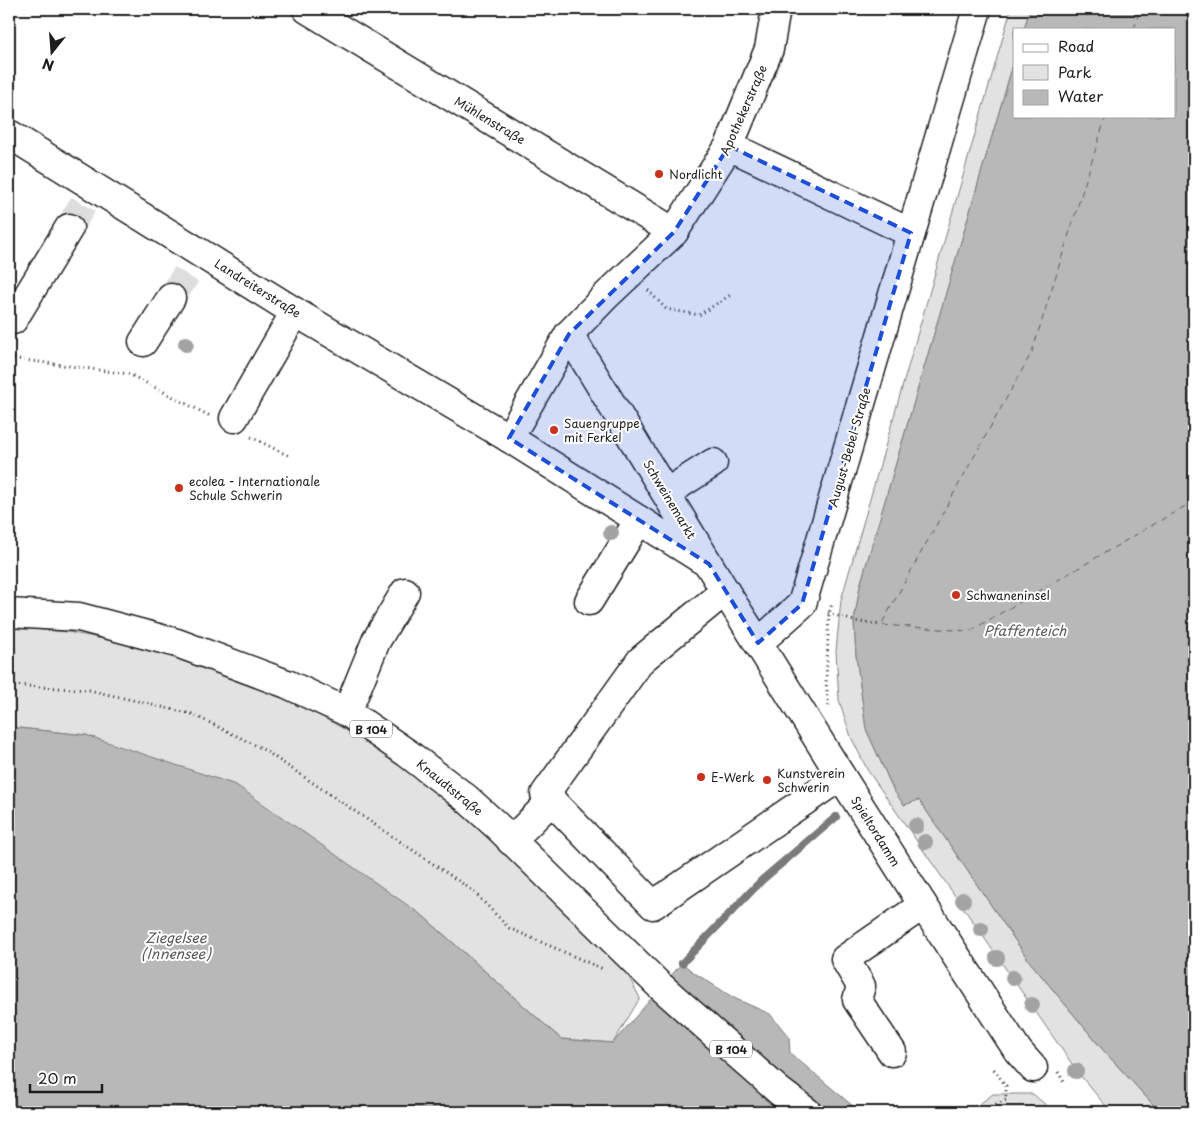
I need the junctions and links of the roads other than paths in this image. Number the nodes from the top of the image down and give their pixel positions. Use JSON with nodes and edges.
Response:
{"nodes":[{"id":1,"x":307,"y":9,"type":"edge"},
{"id":2,"x":776,"y":9,"type":"edge"},
{"id":3,"x":978,"y":9,"type":"edge"},
{"id":4,"x":9,"y":134,"type":"edge"},
{"id":5,"x":729,"y":146,"type":"junction"},
{"id":6,"x":69,"y":228,"type":"tunnel mouth"},
{"id":7,"x":674,"y":232,"type":"junction"},
{"id":8,"x":912,"y":233,"type":"junction"},
{"id":9,"x":172,"y":298,"type":"tunnel mouth"},
{"id":10,"x":295,"y":312,"type":"junction"},
{"id":11,"x":13,"y":320,"type":"dead end"},
{"id":12,"x":569,"y":334,"type":"junction"},
{"id":13,"x":143,"y":342,"type":"dead end"},
{"id":14,"x":232,"y":424,"type":"road end"},
{"id":15,"x":509,"y":438,"type":"junction"},
{"id":16,"x":713,"y":464,"type":"dead end"},
{"id":17,"x":666,"y":493,"type":"junction"},
{"id":18,"x":639,"y":520,"type":"junction"},
{"id":19,"x":709,"y":564,"type":"junction"},
{"id":20,"x":725,"y":591,"type":"junction"},
{"id":21,"x":405,"y":592,"type":"dead end"},
{"id":22,"x":589,"y":601,"type":"dead end"},
{"id":23,"x":9,"y":613,"type":"edge"},
{"id":24,"x":758,"y":643,"type":"junction"},
{"id":25,"x":347,"y":712,"type":"junction"},
{"id":26,"x":841,"y":776,"type":"junction"},
{"id":27,"x":552,"y":800,"type":"junction"},
{"id":28,"x":511,"y":841,"type":"junction"},
{"id":29,"x":923,"y":905,"type":"junction"},
{"id":30,"x":892,"y":1052,"type":"dead end"},
{"id":31,"x":1043,"y":1068,"type":"road end"},
{"id":32,"x":807,"y":1112,"type":"edge"}],
"edges":[{"from":1,"to":7,"type":"street","name":"Mühlenstraße"},
{"from":2,"to":5,"type":"street","name":"Apothekerstraße"},
{"from":3,"to":8,"type":"street","name":"August-Bebel-Straße"},
{"from":4,"to":10,"type":"street","name":"Landreiterstraße"},
{"from":5,"to":7,"type":"street","name":"Apothekerstraße"},
{"from":5,"to":8,"type":"street"},
{"from":6,"to":11,"type":"street"},
{"from":7,"to":12,"type":"street","name":"Apothekerstraße"},
{"from":8,"to":24,"type":"street","name":"August-Bebel-Straße"},
{"from":9,"to":13,"type":"street"},
{"from":10,"to":14,"type":"street"},
{"from":10,"to":15,"type":"street","name":"Landreiterstraße"},
{"from":12,"to":15,"type":"street"},
{"from":12,"to":17,"type":"street","name":"Schweinemarkt"},
{"from":15,"to":18,"type":"street","name":"Schweinemarkt"},
{"from":16,"to":17,"type":"street"},
{"from":17,"to":19,"type":"street","name":"Schweinemarkt"},
{"from":18,"to":19,"type":"street","name":"Schweinemarkt"},
{"from":18,"to":22,"type":"street"},
{"from":19,"to":20,"type":"street","name":"Spieltordamm"},
{"from":20,"to":24,"type":"street","name":"Spieltordamm"},
{"from":20,"to":27,"type":"street"},
{"from":21,"to":25,"type":"street"},
{"from":23,"to":25,"type":"street","name":"Knaudtstraße","number":"B 104"},
{"from":24,"to":26,"type":"street","name":"Spieltordamm"},
{"from":25,"to":28,"type":"street","name":"Knaudtstraße","number":"B 104"},
{"from":26,"to":27,"type":"street"},
{"from":26,"to":29,"type":"street","name":"Spieltordamm"},
{"from":27,"to":28,"type":"street"},
{"from":28,"to":32,"type":"street","name":"Knaudtstraße","number":"B 104"},
{"from":29,"to":30,"type":"street"},
{"from":29,"to":31,"type":"street","name":"Spieltordamm"}]}
